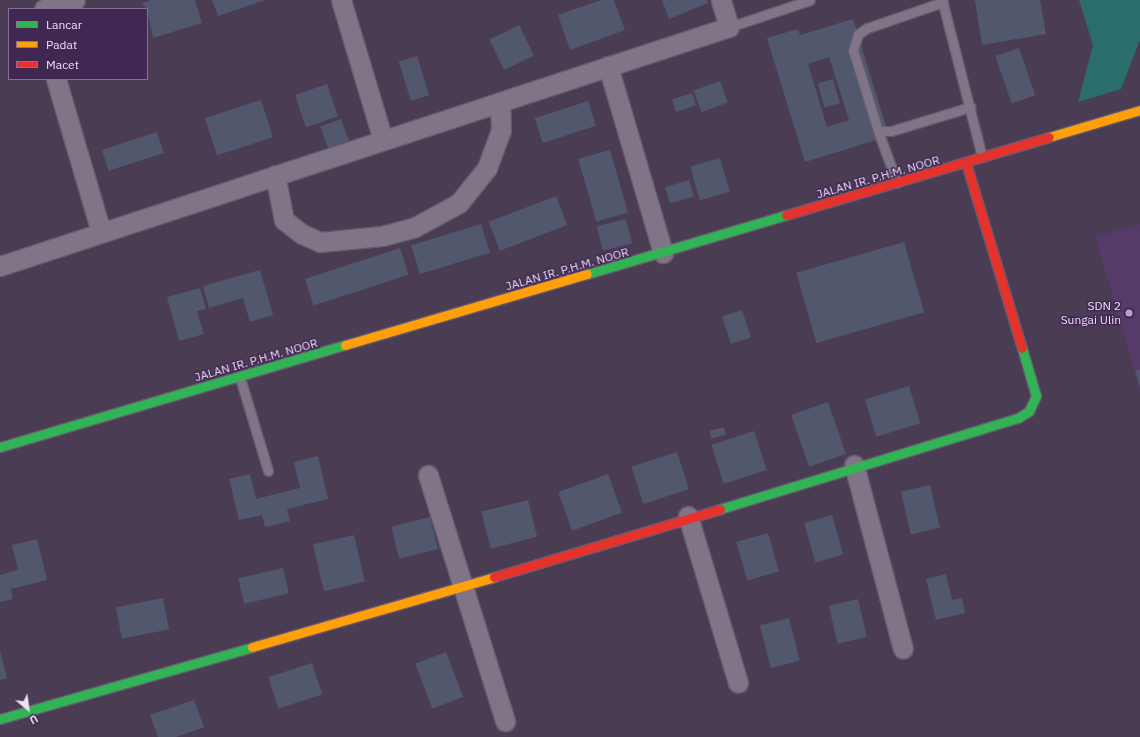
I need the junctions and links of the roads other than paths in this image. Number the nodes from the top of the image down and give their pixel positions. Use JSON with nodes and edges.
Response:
{"nodes":[{"id":1,"x":75,"y":0,"type":"edge"},
{"id":2,"x":340,"y":0,"type":"edge"},
{"id":3,"x":721,"y":0,"type":"edge"},
{"id":4,"x":810,"y":0,"type":"edge"},
{"id":5,"x":943,"y":1,"type":"edge"},
{"id":6,"x":47,"y":8,"type":"edge"},
{"id":7,"x":729,"y":27,"type":"junction"},
{"id":8,"x":608,"y":66,"type":"junction"},
{"id":9,"x":56,"y":80,"type":"edge"},
{"id":10,"x":500,"y":102,"type":"junction"},
{"id":11,"x":970,"y":108,"type":"junction"},
{"id":12,"x":1140,"y":110,"type":"edge"},
{"id":13,"x":878,"y":131,"type":"junction"},
{"id":14,"x":383,"y":140,"type":"junction"},
{"id":15,"x":983,"y":158,"type":"junction"},
{"id":16,"x":966,"y":164,"type":"junction"},
{"id":17,"x":275,"y":175,"type":"junction"},
{"id":18,"x":897,"y":184,"type":"junction"},
{"id":19,"x":101,"y":232,"type":"junction"},
{"id":20,"x":663,"y":253,"type":"junction"},
{"id":21,"x":0,"y":266,"type":"edge"},
{"id":22,"x":240,"y":378,"type":"junction"},
{"id":23,"x":0,"y":447,"type":"edge"},
{"id":24,"x":854,"y":466,"type":"junction"},
{"id":25,"x":268,"y":472,"type":"dead end"},
{"id":26,"x":428,"y":475,"type":"dead end"},
{"id":27,"x":688,"y":516,"type":"junction"},
{"id":28,"x":462,"y":587,"type":"junction"},
{"id":29,"x":904,"y":649,"type":"dead end"},
{"id":30,"x":738,"y":683,"type":"dead end"},
{"id":31,"x":0,"y":719,"type":"edge"},
{"id":32,"x":505,"y":721,"type":"dead end"}],
"edges":[{"from":1,"to":6,"type":"street"},
{"from":2,"to":14,"type":"street"},
{"from":3,"to":7,"type":"street"},
{"from":4,"to":7,"type":"lane"},
{"from":5,"to":11,"type":"lane"},
{"from":5,"to":13,"type":"lane"},
{"from":7,"to":8,"type":"street"},
{"from":8,"to":10,"type":"street"},
{"from":8,"to":20,"type":"street"},
{"from":9,"to":19,"type":"street"},
{"from":10,"to":14,"type":"street"},
{"from":10,"to":17,"type":"street"},
{"from":11,"to":13,"type":"lane"},
{"from":11,"to":15,"type":"lane"},
{"from":12,"to":15,"type":"street","name":"JALAN IR. P.H.M. NOOR"},
{"from":13,"to":18,"type":"lane"},
{"from":14,"to":17,"type":"street"},
{"from":15,"to":16,"type":"street","name":"JALAN IR. P.H.M. NOOR"},
{"from":16,"to":18,"type":"street","name":"JALAN IR. P.H.M. NOOR"},
{"from":16,"to":24,"type":"street"},
{"from":17,"to":19,"type":"street"},
{"from":18,"to":20,"type":"street","name":"JALAN IR. P.H.M. NOOR"},
{"from":19,"to":21,"type":"street"},
{"from":20,"to":22,"type":"street","name":"JALAN IR. P.H.M. NOOR"},
{"from":22,"to":23,"type":"street","name":"JALAN IR. P.H.M. NOOR"},
{"from":22,"to":25,"type":"lane"},
{"from":24,"to":27,"type":"street"},
{"from":24,"to":29,"type":"street"},
{"from":26,"to":28,"type":"street"},
{"from":27,"to":28,"type":"street"},
{"from":27,"to":30,"type":"street"},
{"from":28,"to":31,"type":"street"},
{"from":28,"to":32,"type":"street"}]}
